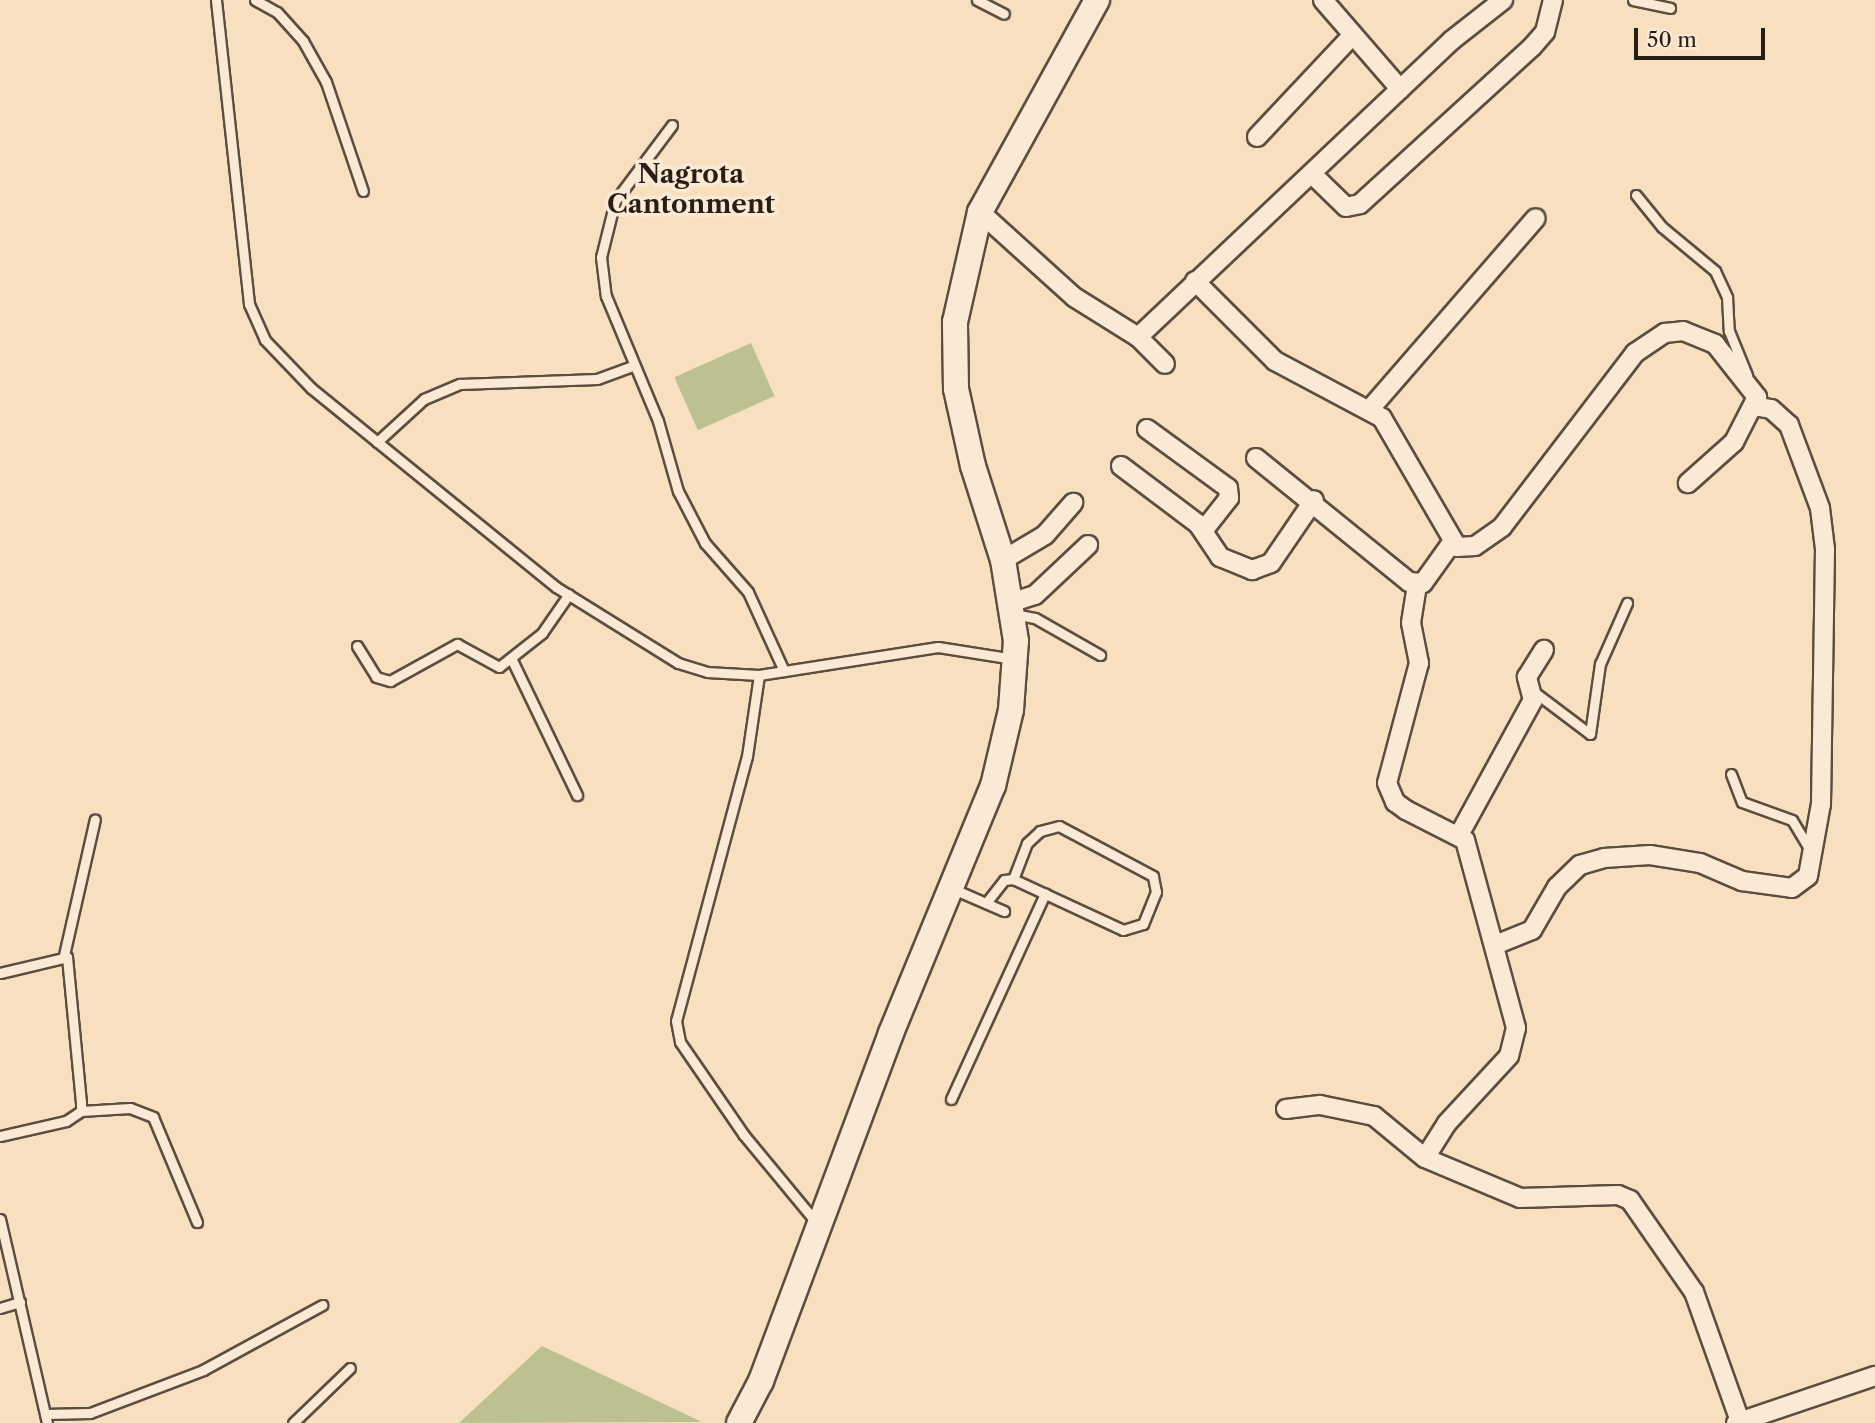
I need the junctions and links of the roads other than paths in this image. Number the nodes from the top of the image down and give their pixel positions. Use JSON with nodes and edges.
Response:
{"nodes":[{"id":1,"x":216,"y":0,"type":"edge"},
{"id":2,"x":255,"y":0,"type":"edge"},
{"id":3,"x":977,"y":0,"type":"edge"},
{"id":4,"x":1097,"y":0,"type":"edge"},
{"id":5,"x":1323,"y":0,"type":"edge"},
{"id":6,"x":1503,"y":0,"type":"edge"},
{"id":7,"x":1553,"y":0,"type":"edge"},
{"id":8,"x":1633,"y":0,"type":"edge"},
{"id":9,"x":1670,"y":8,"type":"dead end"},
{"id":10,"x":1004,"y":14,"type":"dead end"},
{"id":11,"x":1353,"y":36,"type":"junction"},
{"id":12,"x":1401,"y":89,"type":"junction"},
{"id":13,"x":672,"y":125,"type":"dead end"},
{"id":14,"x":1257,"y":137,"type":"dead end"},
{"id":15,"x":1312,"y":174,"type":"junction"},
{"id":16,"x":363,"y":191,"type":"dead end"},
{"id":17,"x":1636,"y":195,"type":"dead end"},
{"id":18,"x":980,"y":212,"type":"junction"},
{"id":19,"x":1536,"y":218,"type":"dead end"},
{"id":20,"x":1195,"y":281,"type":"junction"},
{"id":21,"x":1138,"y":337,"type":"junction"},
{"id":22,"x":1165,"y":363,"type":"dead end"},
{"id":23,"x":632,"y":366,"type":"junction"},
{"id":24,"x":1750,"y":384,"type":"junction"},
{"id":25,"x":1755,"y":406,"type":"junction"},
{"id":26,"x":1369,"y":410,"type":"junction"},
{"id":27,"x":1147,"y":429,"type":"dead end"},
{"id":28,"x":377,"y":442,"type":"junction"},
{"id":29,"x":1256,"y":458,"type":"dead end"},
{"id":30,"x":1121,"y":466,"type":"dead end"},
{"id":31,"x":1688,"y":483,"type":"dead end"},
{"id":32,"x":1314,"y":500,"type":"junction"},
{"id":33,"x":1073,"y":503,"type":"dead end"},
{"id":34,"x":1203,"y":531,"type":"junction"},
{"id":35,"x":1453,"y":541,"type":"junction"},
{"id":36,"x":1087,"y":545,"type":"dead end"},
{"id":37,"x":1003,"y":560,"type":"junction"},
{"id":38,"x":1417,"y":585,"type":"junction"},
{"id":39,"x":569,"y":594,"type":"junction"},
{"id":40,"x":1626,"y":603,"type":"dead end"},
{"id":41,"x":1011,"y":608,"type":"junction"},
{"id":42,"x":357,"y":646,"type":"dead end"},
{"id":43,"x":1544,"y":650,"type":"dead end"},
{"id":44,"x":1100,"y":655,"type":"dead end"},
{"id":45,"x":513,"y":660,"type":"junction"},
{"id":46,"x":1015,"y":660,"type":"junction"},
{"id":47,"x":784,"y":671,"type":"junction"},
{"id":48,"x":759,"y":675,"type":"junction"},
{"id":49,"x":1533,"y":691,"type":"junction"},
{"id":50,"x":1731,"y":774,"type":"dead end"},
{"id":51,"x":577,"y":795,"type":"dead end"},
{"id":52,"x":95,"y":819,"type":"dead end"},
{"id":53,"x":1459,"y":835,"type":"junction"},
{"id":54,"x":1812,"y":853,"type":"junction"},
{"id":55,"x":1013,"y":879,"type":"junction"},
{"id":56,"x":950,"y":887,"type":"junction"},
{"id":57,"x":1045,"y":894,"type":"junction"},
{"id":58,"x":986,"y":903,"type":"junction"},
{"id":59,"x":1004,"y":911,"type":"dead end"},
{"id":60,"x":1495,"y":945,"type":"junction"},
{"id":61,"x":64,"y":955,"type":"junction"},
{"id":62,"x":0,"y":973,"type":"edge"},
{"id":63,"x":951,"y":1099,"type":"dead end"},
{"id":64,"x":1286,"y":1109,"type":"dead end"},
{"id":65,"x":81,"y":1111,"type":"junction"},
{"id":66,"x":0,"y":1136,"type":"edge"},
{"id":67,"x":1424,"y":1158,"type":"junction"},
{"id":68,"x":0,"y":1219,"type":"edge"},
{"id":69,"x":197,"y":1222,"type":"dead end"},
{"id":70,"x":819,"y":1226,"type":"junction"},
{"id":71,"x":20,"y":1303,"type":"junction"},
{"id":72,"x":322,"y":1305,"type":"dead end"},
{"id":73,"x":0,"y":1308,"type":"edge"},
{"id":74,"x":350,"y":1368,"type":"dead end"},
{"id":75,"x":1875,"y":1376,"type":"edge"},
{"id":76,"x":744,"y":1413,"type":"edge"},
{"id":77,"x":91,"y":1418,"type":"edge"},
{"id":78,"x":46,"y":1419,"type":"edge"},
{"id":79,"x":1738,"y":1422,"type":"edge"},
{"id":80,"x":293,"y":1423,"type":"edge"}],
"edges":[{"from":1,"to":28,"type":"lane"},
{"from":2,"to":16,"type":"lane"},
{"from":3,"to":10,"type":"lane"},
{"from":4,"to":18,"type":"main road"},
{"from":5,"to":11,"type":"street"},
{"from":6,"to":12,"type":"street"},
{"from":7,"to":15,"type":"street"},
{"from":8,"to":9,"type":"lane"},
{"from":11,"to":12,"type":"street"},
{"from":11,"to":14,"type":"street"},
{"from":12,"to":15,"type":"street"},
{"from":13,"to":23,"type":"lane"},
{"from":15,"to":20,"type":"street"},
{"from":17,"to":24,"type":"lane"},
{"from":18,"to":21,"type":"street"},
{"from":18,"to":37,"type":"main road"},
{"from":19,"to":26,"type":"street"},
{"from":20,"to":21,"type":"street"},
{"from":20,"to":26,"type":"street"},
{"from":21,"to":22,"type":"street"},
{"from":23,"to":28,"type":"lane"},
{"from":23,"to":47,"type":"lane"},
{"from":24,"to":25,"type":"street"},
{"from":24,"to":35,"type":"street"},
{"from":25,"to":31,"type":"street"},
{"from":25,"to":54,"type":"street"},
{"from":26,"to":35,"type":"street"},
{"from":27,"to":34,"type":"street"},
{"from":28,"to":39,"type":"lane"},
{"from":29,"to":32,"type":"street"},
{"from":30,"to":34,"type":"street"},
{"from":32,"to":34,"type":"street"},
{"from":32,"to":38,"type":"street"},
{"from":33,"to":37,"type":"street"},
{"from":35,"to":38,"type":"street"},
{"from":36,"to":41,"type":"street"},
{"from":37,"to":41,"type":"main road"},
{"from":38,"to":53,"type":"street"},
{"from":39,"to":45,"type":"lane"},
{"from":39,"to":48,"type":"lane"},
{"from":40,"to":49,"type":"lane"},
{"from":41,"to":44,"type":"lane"},
{"from":41,"to":46,"type":"main road"},
{"from":42,"to":45,"type":"lane"},
{"from":43,"to":49,"type":"street"},
{"from":45,"to":51,"type":"lane"},
{"from":46,"to":47,"type":"lane"},
{"from":46,"to":56,"type":"main road"},
{"from":47,"to":48,"type":"lane"},
{"from":48,"to":70,"type":"lane"},
{"from":49,"to":53,"type":"street"},
{"from":50,"to":54,"type":"lane"},
{"from":52,"to":61,"type":"lane"},
{"from":53,"to":60,"type":"street"},
{"from":54,"to":60,"type":"street"},
{"from":55,"to":57,"type":"lane"},
{"from":55,"to":57,"type":"lane"},
{"from":55,"to":58,"type":"lane"},
{"from":56,"to":58,"type":"lane"},
{"from":56,"to":70,"type":"main road"},
{"from":57,"to":63,"type":"lane"},
{"from":58,"to":59,"type":"lane"},
{"from":60,"to":67,"type":"street"},
{"from":61,"to":62,"type":"lane"},
{"from":61,"to":65,"type":"lane"},
{"from":64,"to":67,"type":"street"},
{"from":65,"to":66,"type":"lane"},
{"from":65,"to":69,"type":"lane"},
{"from":67,"to":79,"type":"street"},
{"from":68,"to":71,"type":"lane"},
{"from":70,"to":76,"type":"main road"},
{"from":71,"to":73,"type":"lane"},
{"from":71,"to":78,"type":"lane"},
{"from":72,"to":77,"type":"lane"},
{"from":74,"to":80,"type":"lane"},
{"from":75,"to":79,"type":"street"},
{"from":77,"to":78,"type":"lane"}]}
